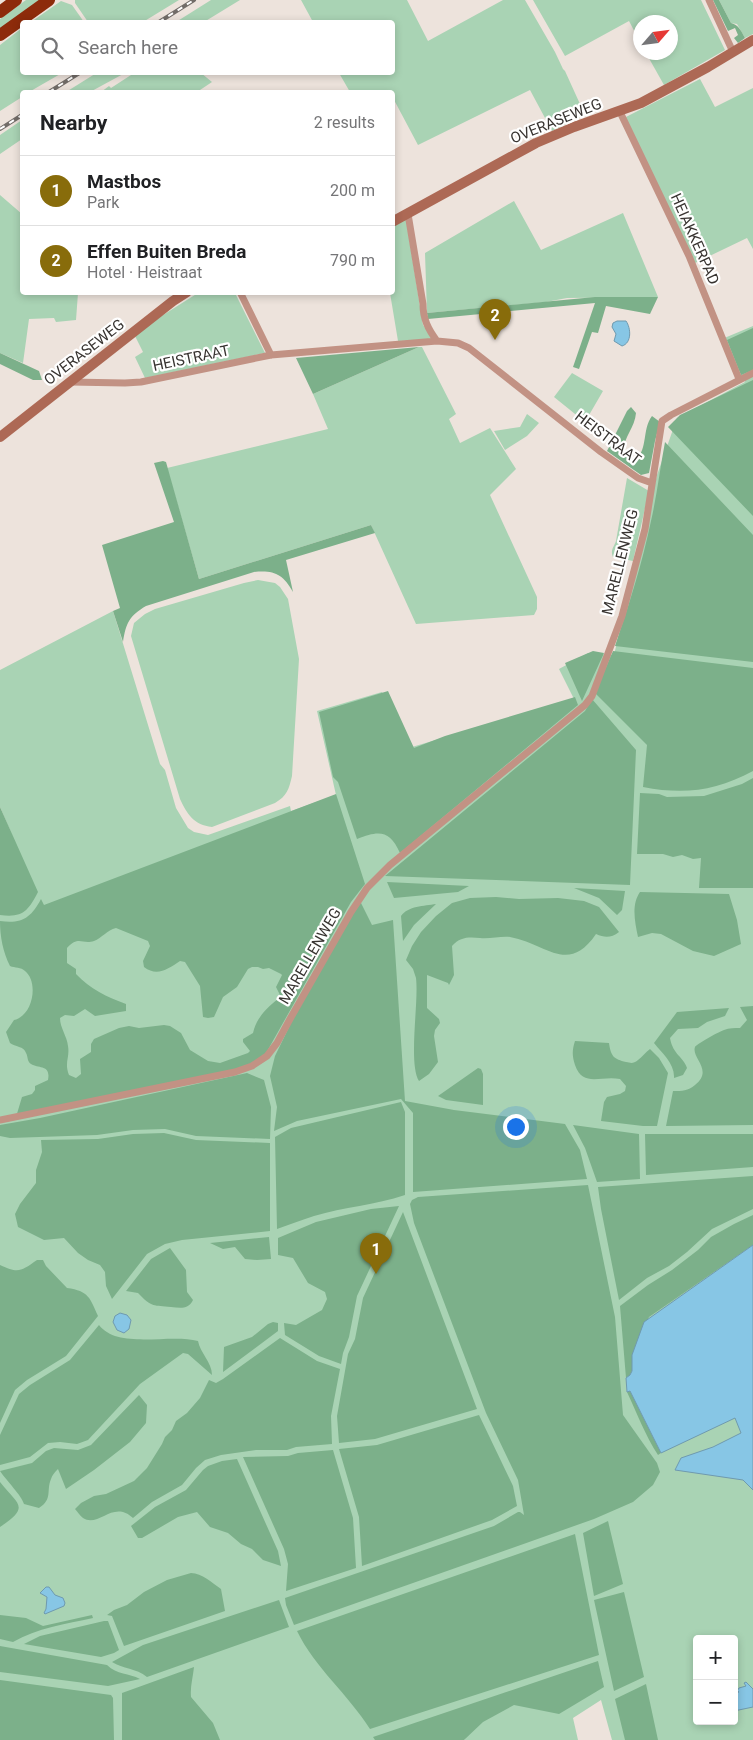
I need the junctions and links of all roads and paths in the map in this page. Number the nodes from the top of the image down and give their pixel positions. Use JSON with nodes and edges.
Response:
{"nodes":[{"id":1,"x":16,"y":0,"type":"edge"},
{"id":2,"x":49,"y":0,"type":"edge"},
{"id":3,"x":709,"y":0,"type":"edge"},
{"id":4,"x":0,"y":12,"type":"edge"},
{"id":5,"x":21,"y":20,"type":"edge"},
{"id":6,"x":20,"y":21,"type":"edge"},
{"id":7,"x":0,"y":35,"type":"edge"},
{"id":8,"x":753,"y":40,"type":"edge"},
{"id":9,"x":733,"y":52,"type":"junction"},
{"id":10,"x":620,"y":112,"type":"junction"},
{"id":11,"x":408,"y":214,"type":"junction"},
{"id":12,"x":395,"y":220,"type":"edge"},
{"id":13,"x":183,"y":295,"type":"edge"},
{"id":14,"x":241,"y":295,"type":"edge"},
{"id":15,"x":437,"y":341,"type":"junction"},
{"id":16,"x":271,"y":355,"type":"junction"},
{"id":17,"x":753,"y":373,"type":"edge"},
{"id":18,"x":738,"y":379,"type":"junction"},
{"id":19,"x":70,"y":382,"type":"junction"},
{"id":20,"x":0,"y":437,"type":"edge"},
{"id":21,"x":652,"y":483,"type":"junction"},
{"id":22,"x":0,"y":1120,"type":"edge"}],
"edges":[{"from":1,"to":4,"type":"highway"},
{"from":2,"to":5,"type":"highway"},
{"from":3,"to":9,"type":"street"},
{"from":6,"to":7,"type":"highway"},
{"from":8,"to":9,"type":"street","name":"OVERASEWEG"},
{"from":9,"to":10,"type":"street","name":"OVERASEWEG"},
{"from":10,"to":11,"type":"street","name":"OVERASEWEG"},
{"from":10,"to":18,"type":"street","name":"HEIAKKERPAD"},
{"from":11,"to":12,"type":"street","name":"OVERASEWEG"},
{"from":11,"to":15,"type":"street"},
{"from":13,"to":19,"type":"street","name":"OVERASEWEG"},
{"from":14,"to":16,"type":"street"},
{"from":15,"to":16,"type":"street","name":"HEISTRAAT"},
{"from":15,"to":21,"type":"street","name":"HEISTRAAT"},
{"from":16,"to":19,"type":"street","name":"HEISTRAAT"},
{"from":17,"to":18,"type":"street","name":"HEISTRAAT"},
{"from":18,"to":21,"type":"street","name":"HEISTRAAT"},
{"from":19,"to":20,"type":"street","name":"OVERASEWEG"},
{"from":21,"to":22,"type":"street","name":"MARELLENWEG"}]}
